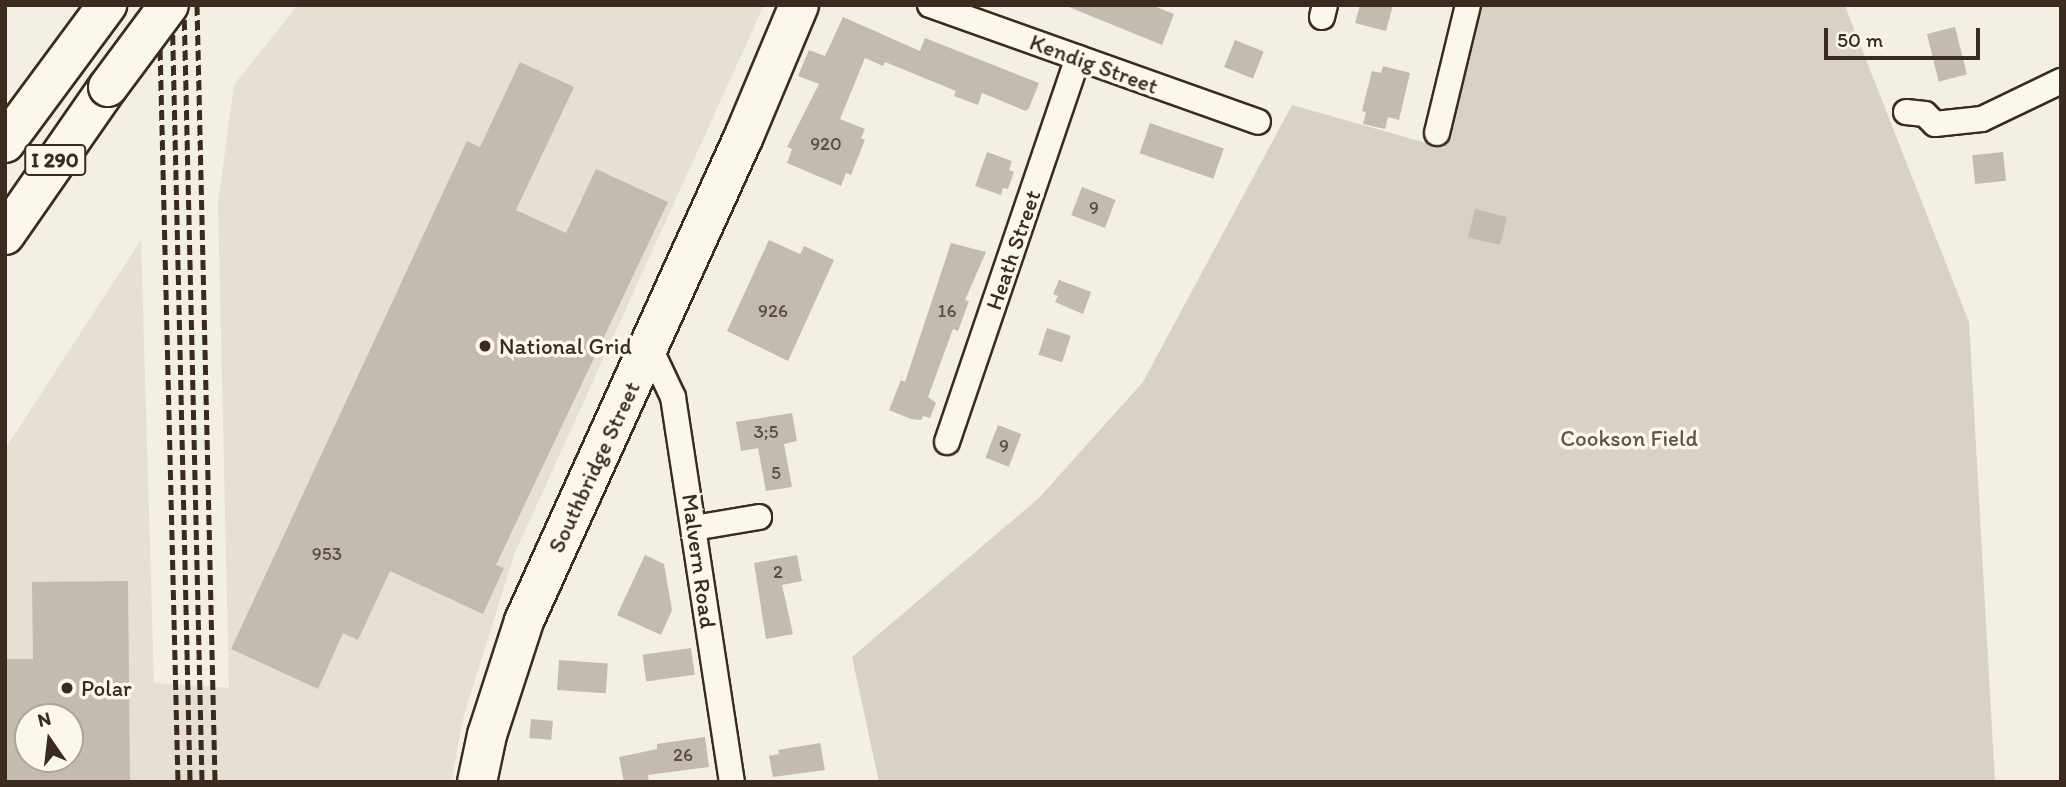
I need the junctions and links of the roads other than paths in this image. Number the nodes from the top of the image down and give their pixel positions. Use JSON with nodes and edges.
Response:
{"nodes":[{"id":1,"x":107,"y":5,"type":"edge"},
{"id":2,"x":169,"y":5,"type":"edge"},
{"id":3,"x":799,"y":5,"type":"edge"},
{"id":4,"x":930,"y":5,"type":"edge"},
{"id":5,"x":1468,"y":5,"type":"edge"},
{"id":6,"x":1078,"y":58,"type":"junction"},
{"id":7,"x":2061,"y":81,"type":"edge"},
{"id":8,"x":1906,"y":113,"type":"dead end"},
{"id":9,"x":1258,"y":122,"type":"dead end"},
{"id":10,"x":1437,"y":133,"type":"dead end"},
{"id":11,"x":5,"y":143,"type":"edge"},
{"id":12,"x":5,"y":235,"type":"edge"},
{"id":13,"x":649,"y":346,"type":"junction"},
{"id":14,"x":947,"y":442,"type":"dead end"},
{"id":15,"x":759,"y":517,"type":"dead end"},
{"id":16,"x":694,"y":528,"type":"junction"},
{"id":17,"x":477,"y":782,"type":"edge"},
{"id":18,"x":732,"y":782,"type":"edge"}],
"edges":[{"from":1,"to":11,"type":"main road","number":"I 290"},
{"from":2,"to":12,"type":"main road","number":"I 290","bridge":true},
{"from":3,"to":13,"type":"main road","name":"Southbridge Street"},
{"from":4,"to":6,"type":"street","name":"Kendig Street"},
{"from":5,"to":10,"type":"street"},
{"from":6,"to":9,"type":"street","name":"Kendig Street"},
{"from":6,"to":14,"type":"street","name":"Heath Street"},
{"from":7,"to":8,"type":"street"},
{"from":13,"to":16,"type":"street","name":"Malvern Road"},
{"from":13,"to":17,"type":"main road","name":"Southbridge Street"},
{"from":15,"to":16,"type":"street"},
{"from":16,"to":18,"type":"street","name":"Malvern Road"}]}
